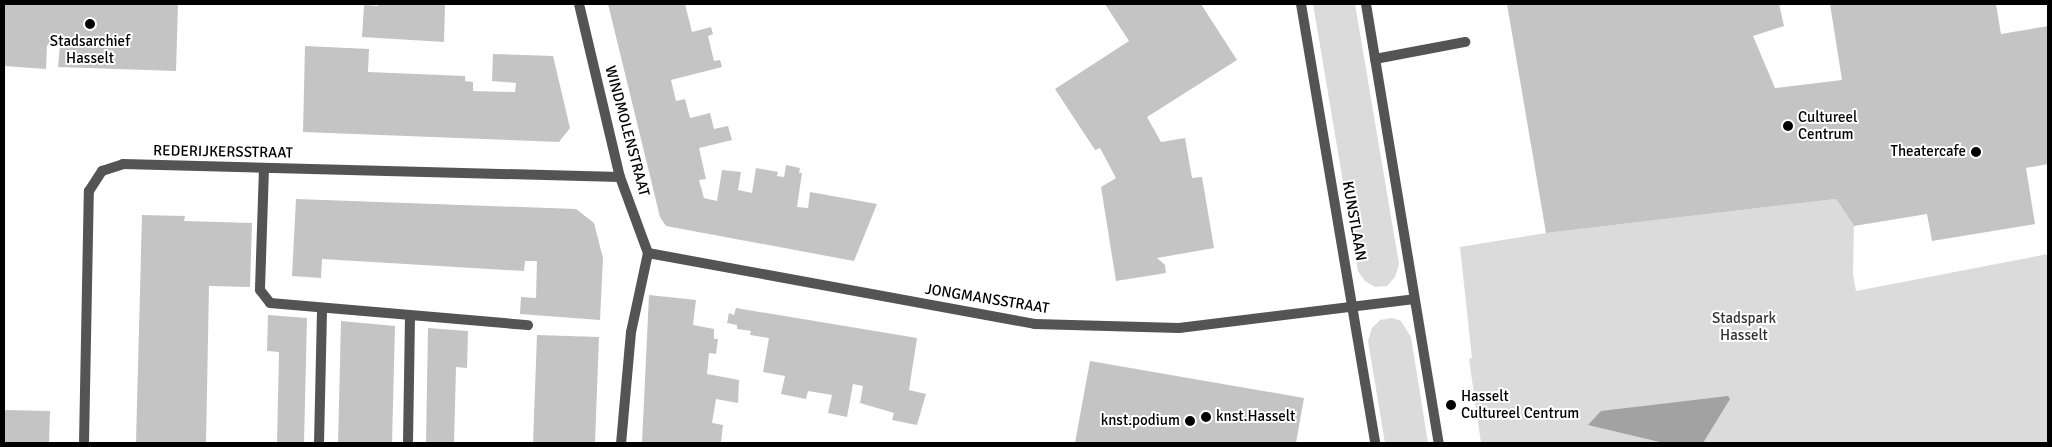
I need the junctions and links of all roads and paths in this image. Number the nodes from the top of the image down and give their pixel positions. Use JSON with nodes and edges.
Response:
{"nodes":[{"id":1,"x":579,"y":4,"type":"edge"},
{"id":2,"x":1301,"y":4,"type":"edge"},
{"id":3,"x":1366,"y":4,"type":"edge"},
{"id":4,"x":1465,"y":42,"type":"dead end"},
{"id":5,"x":1375,"y":59,"type":"junction"},
{"id":6,"x":264,"y":168,"type":"junction"},
{"id":7,"x":620,"y":177,"type":"junction"},
{"id":8,"x":648,"y":253,"type":"junction"},
{"id":9,"x":1414,"y":299,"type":"junction"},
{"id":10,"x":322,"y":308,"type":"junction"},
{"id":11,"x":1354,"y":309,"type":"junction"},
{"id":12,"x":410,"y":317,"type":"junction"},
{"id":13,"x":528,"y":325,"type":"dead end"},
{"id":14,"x":84,"y":443,"type":"edge"},
{"id":15,"x":319,"y":443,"type":"edge"},
{"id":16,"x":408,"y":443,"type":"edge"},
{"id":17,"x":621,"y":443,"type":"edge"},
{"id":18,"x":1375,"y":443,"type":"edge"},
{"id":19,"x":1438,"y":443,"type":"edge"}],
"edges":[{"from":1,"to":7,"type":"street","name":"WINDMOLENSTRAAT"},
{"from":2,"to":11,"type":"street","name":"KUNSTLAAN"},
{"from":3,"to":5,"type":"street"},
{"from":4,"to":5,"type":"street"},
{"from":5,"to":9,"type":"street"},
{"from":6,"to":7,"type":"street","name":"REDERIJKERSSTRAAT"},
{"from":6,"to":10,"type":"street"},
{"from":6,"to":14,"type":"street","name":"REDERIJKERSSTRAAT"},
{"from":7,"to":8,"type":"street","name":"WINDMOLENSTRAAT"},
{"from":8,"to":11,"type":"street","name":"JONGMANSSTRAAT"},
{"from":8,"to":17,"type":"street"},
{"from":9,"to":11,"type":"street","name":"JONGMANSSTRAAT"},
{"from":9,"to":19,"type":"street"},
{"from":10,"to":12,"type":"street"},
{"from":10,"to":15,"type":"street"},
{"from":11,"to":18,"type":"street","name":"KUNSTLAAN"},
{"from":12,"to":13,"type":"street"},
{"from":12,"to":16,"type":"street"}]}
